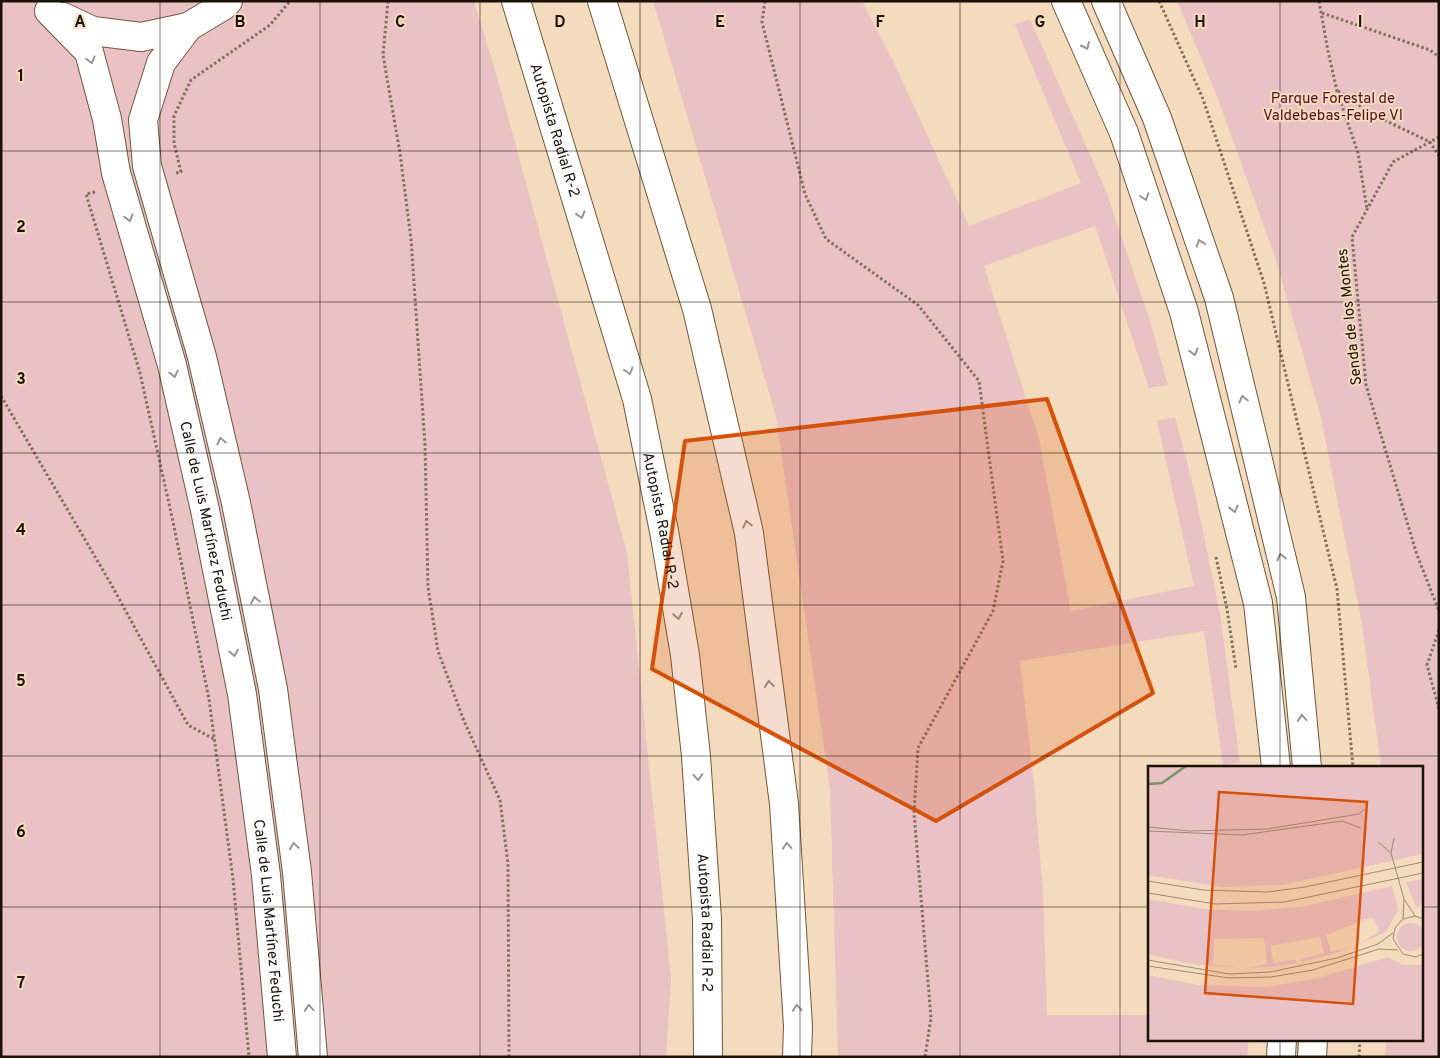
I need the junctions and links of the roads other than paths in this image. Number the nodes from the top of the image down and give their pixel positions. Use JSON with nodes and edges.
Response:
{"nodes":[{"id":1,"x":228,"y":1,"type":"edge"},
{"id":2,"x":516,"y":1,"type":"edge"},
{"id":3,"x":602,"y":1,"type":"edge"},
{"id":4,"x":1066,"y":1,"type":"edge"},
{"id":5,"x":1106,"y":1,"type":"edge"},
{"id":6,"x":44,"y":6,"type":"edge"},
{"id":7,"x":188,"y":27,"type":"junction"},
{"id":8,"x":1276,"y":766,"type":"edge"},
{"id":9,"x":1307,"y":766,"type":"edge"},
{"id":10,"x":1282,"y":1040,"type":"edge"},
{"id":11,"x":1313,"y":1040,"type":"edge"},
{"id":12,"x":282,"y":1057,"type":"edge"},
{"id":13,"x":313,"y":1057,"type":"edge"},
{"id":14,"x":708,"y":1057,"type":"edge"},
{"id":15,"x":797,"y":1057,"type":"edge"},
{"id":16,"x":1281,"y":1057,"type":"edge"},
{"id":17,"x":1312,"y":1057,"type":"edge"}],
"edges":[{"from":1,"to":7,"type":"main road"},
{"from":2,"to":14,"type":"main road","name":"Autopista Radial R-2","one_way":true},
{"from":15,"to":3,"type":"main road","one_way":true},
{"from":4,"to":8,"type":"main road","one_way":true},
{"from":9,"to":5,"type":"main road","one_way":true},
{"from":6,"to":7,"type":"main road"},
{"from":6,"to":12,"type":"main road","name":"Calle de Luis Martínez Feduchi","one_way":true},
{"from":13,"to":7,"type":"main road","name":"Calle de Luis Martínez Feduchi","one_way":true},
{"from":10,"to":16,"type":"main road"},
{"from":11,"to":17,"type":"main road"}]}
